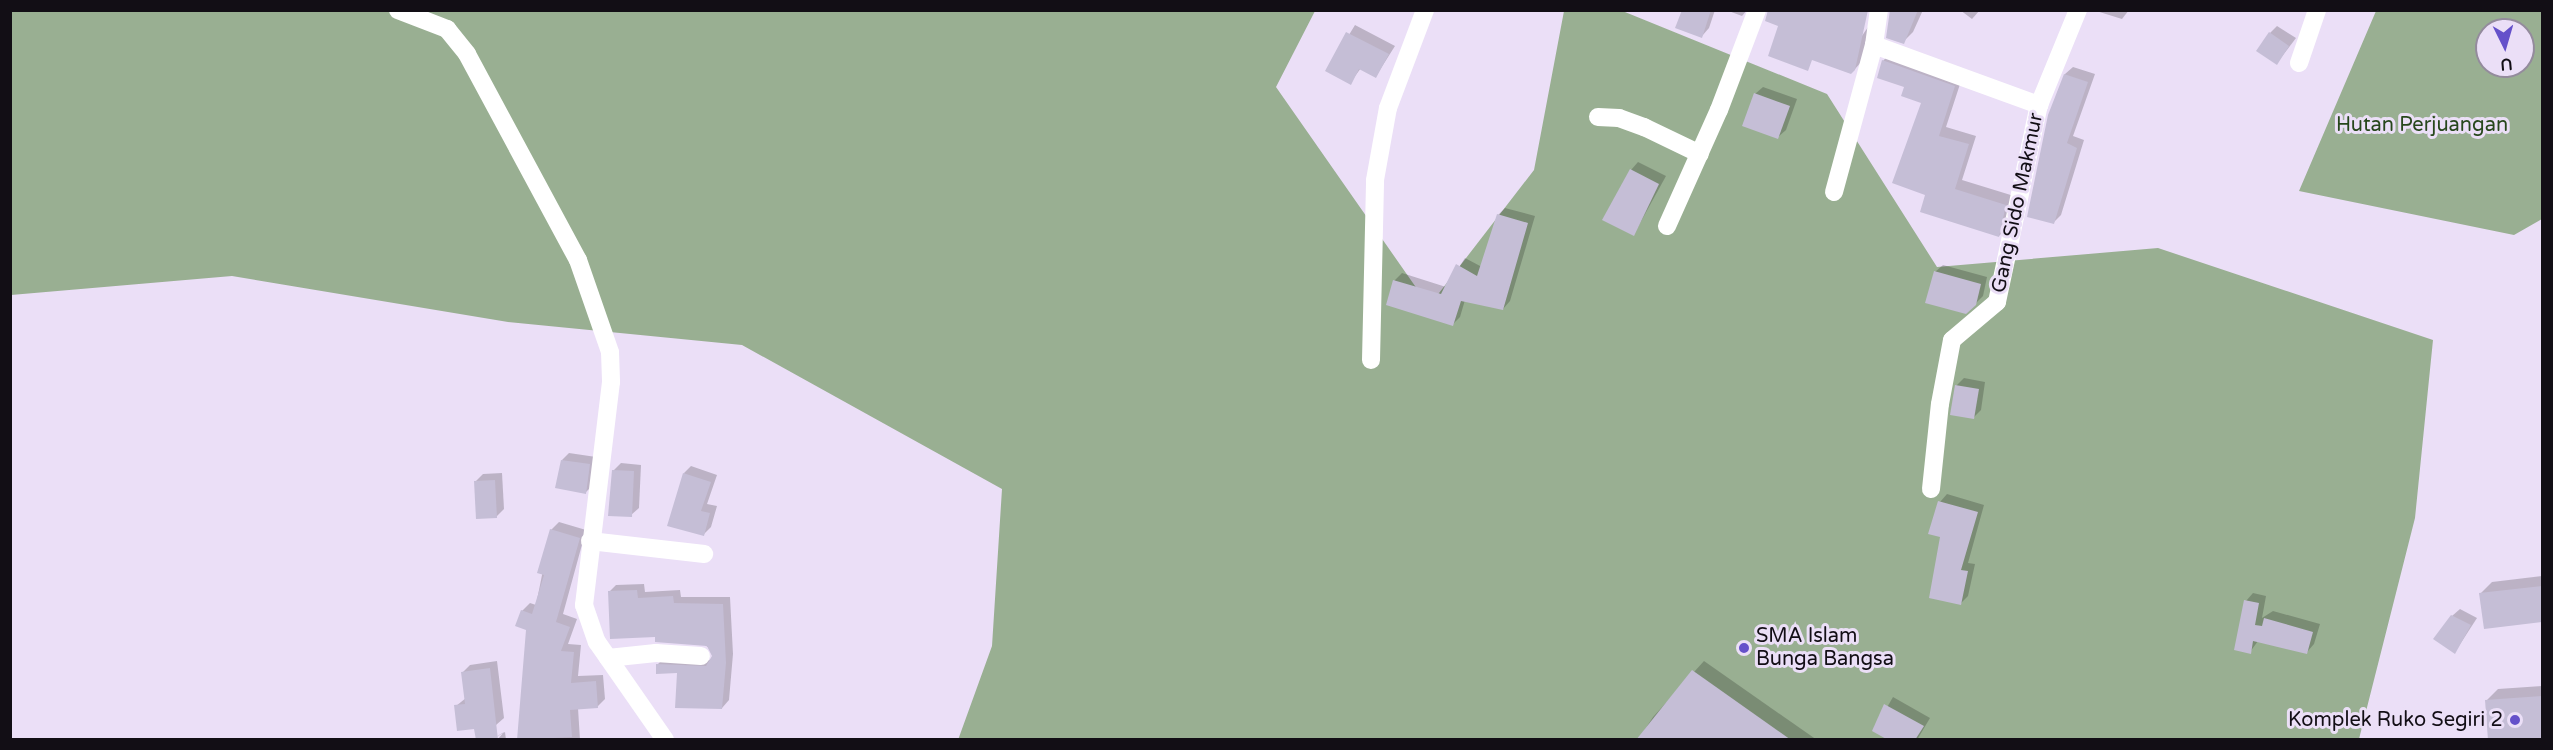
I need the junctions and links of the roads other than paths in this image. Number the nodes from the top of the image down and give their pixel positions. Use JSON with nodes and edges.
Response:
{"nodes":[{"id":1,"x":398,"y":10,"type":"edge"},
{"id":2,"x":1425,"y":10,"type":"edge"},
{"id":3,"x":1757,"y":10,"type":"edge"},
{"id":4,"x":1879,"y":10,"type":"edge"},
{"id":5,"x":2078,"y":10,"type":"edge"},
{"id":6,"x":2317,"y":10,"type":"edge"},
{"id":7,"x":1874,"y":45,"type":"junction"},
{"id":8,"x":2299,"y":63,"type":"dead end"},
{"id":9,"x":2039,"y":105,"type":"junction"},
{"id":10,"x":1598,"y":117,"type":"dead end"},
{"id":11,"x":1700,"y":154,"type":"junction"},
{"id":12,"x":1834,"y":192,"type":"dead end"},
{"id":13,"x":1667,"y":226,"type":"dead end"},
{"id":14,"x":1371,"y":360,"type":"dead end"},
{"id":15,"x":1931,"y":489,"type":"dead end"},
{"id":16,"x":590,"y":541,"type":"junction"},
{"id":17,"x":704,"y":554,"type":"dead end"},
{"id":18,"x":701,"y":657,"type":"dead end"},
{"id":19,"x":608,"y":658,"type":"junction"},
{"id":20,"x":665,"y":740,"type":"edge"}],
"edges":[{"from":1,"to":16,"type":"street"},
{"from":2,"to":14,"type":"street"},
{"from":3,"to":11,"type":"street"},
{"from":4,"to":7,"type":"street"},
{"from":5,"to":9,"type":"street","name":"Gang Sido Makmur"},
{"from":6,"to":8,"type":"street"},
{"from":7,"to":9,"type":"street"},
{"from":7,"to":12,"type":"street"},
{"from":9,"to":15,"type":"street","name":"Gang Sido Makmur"},
{"from":10,"to":11,"type":"street"},
{"from":11,"to":13,"type":"street"},
{"from":16,"to":17,"type":"street"},
{"from":16,"to":19,"type":"street"},
{"from":18,"to":19,"type":"street"},
{"from":19,"to":20,"type":"street"}]}
